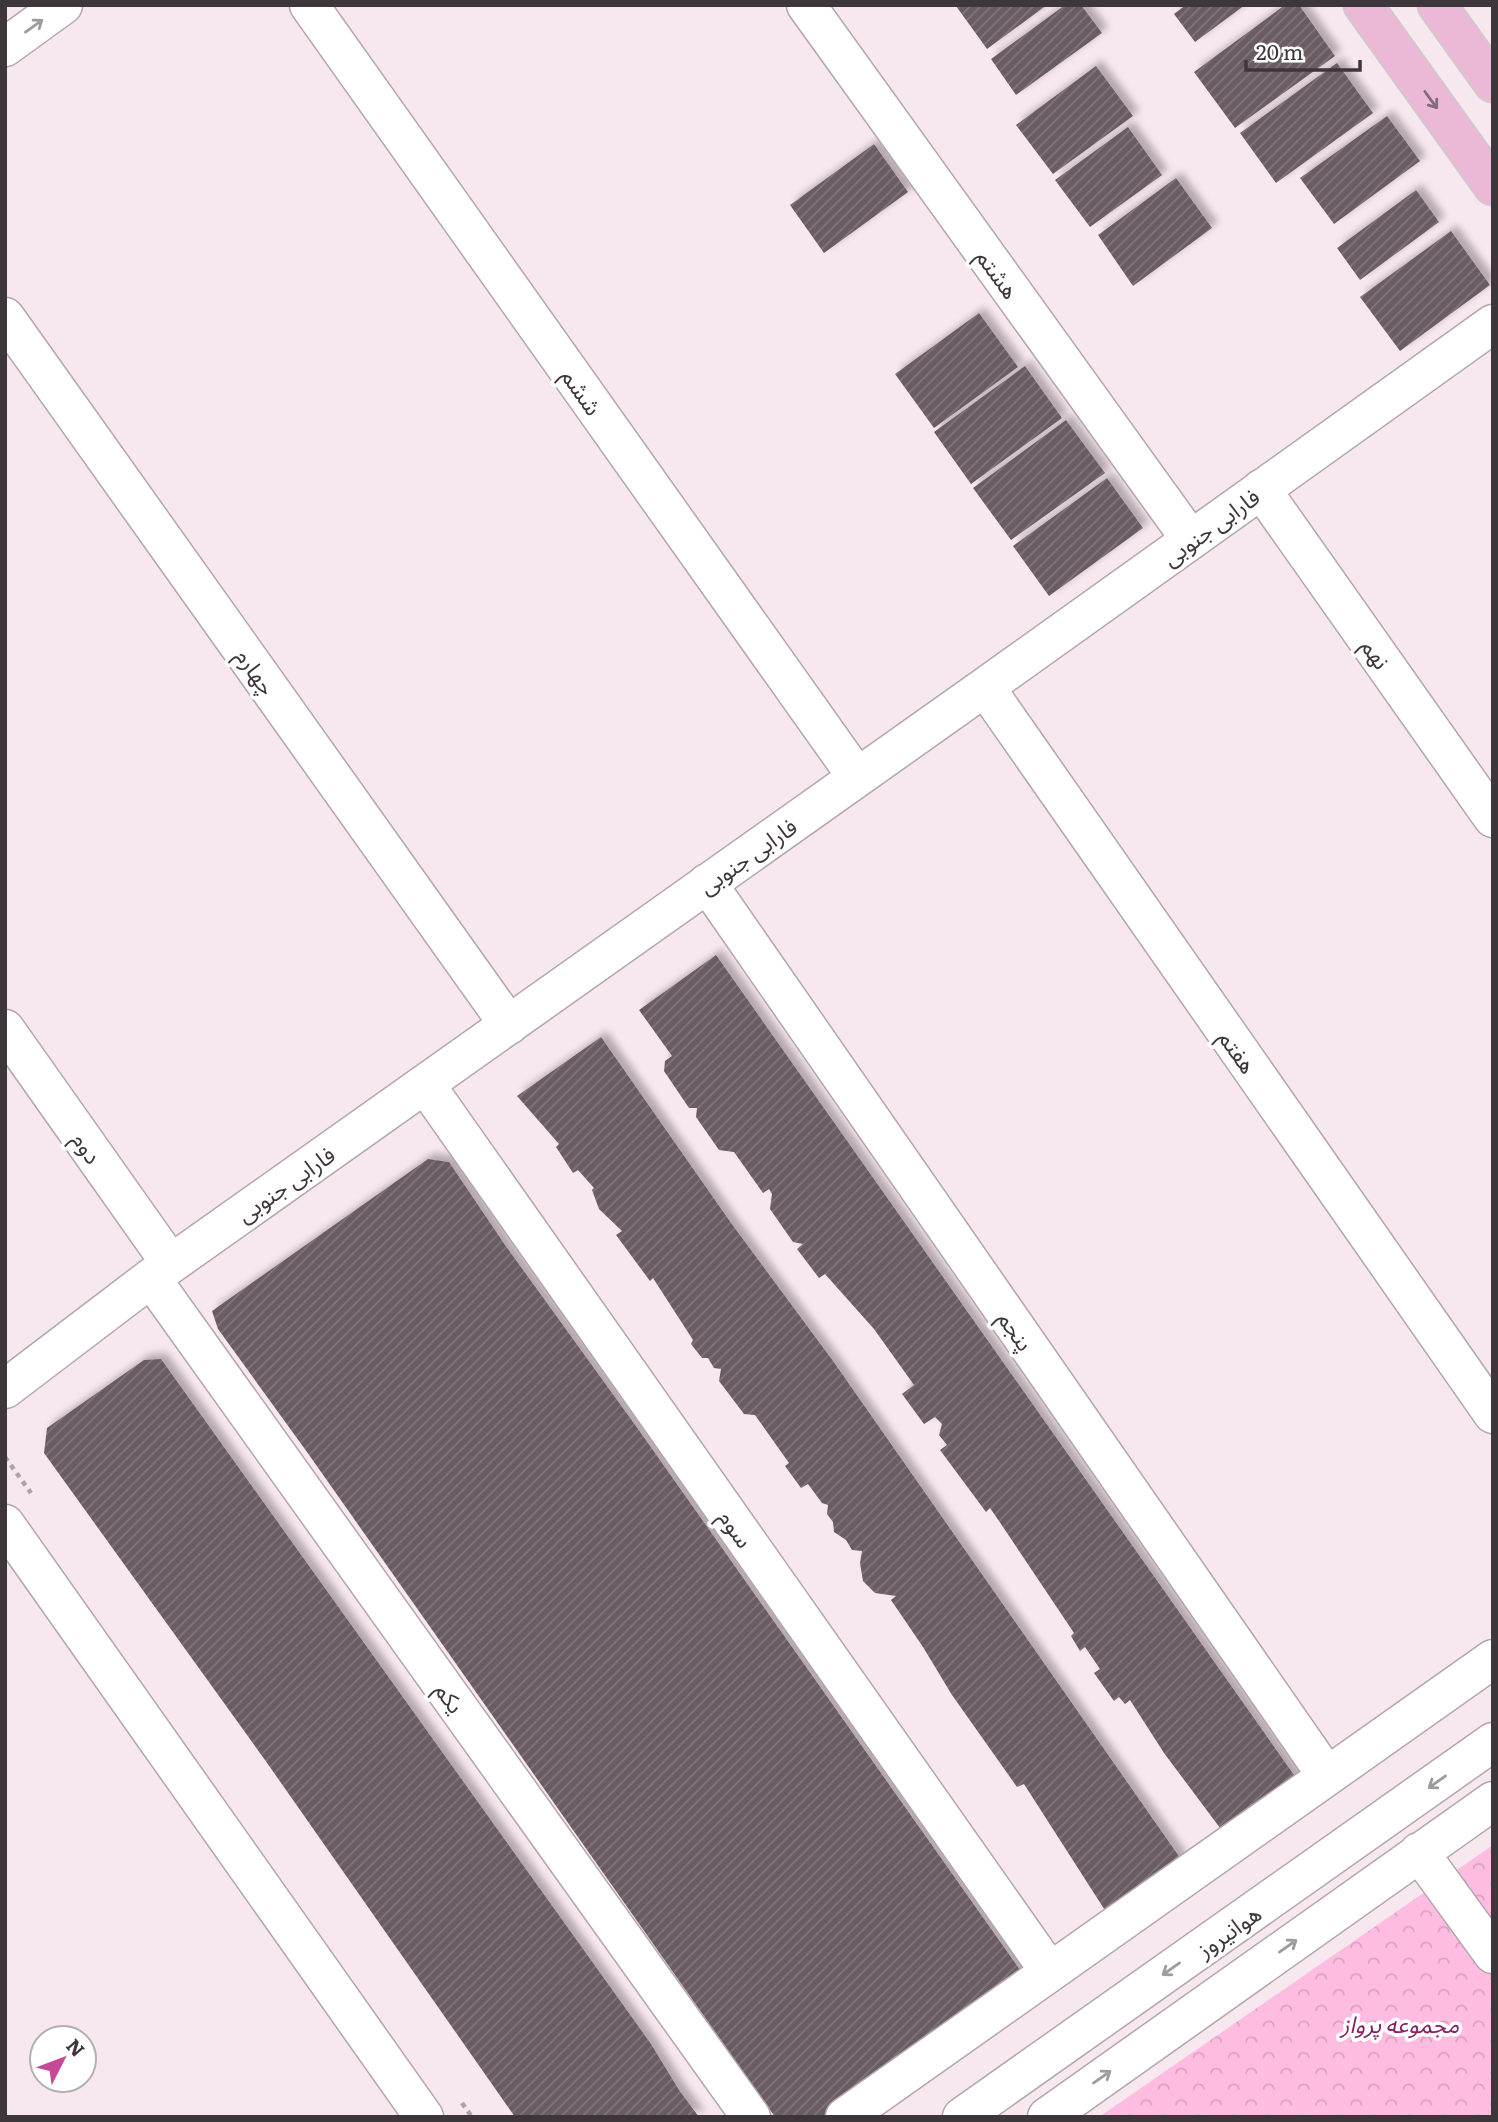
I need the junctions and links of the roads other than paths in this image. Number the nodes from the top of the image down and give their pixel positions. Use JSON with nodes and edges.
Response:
{"nodes":[{"id":1,"x":63,"y":5,"type":"edge"},
{"id":2,"x":309,"y":5,"type":"edge"},
{"id":3,"x":806,"y":5,"type":"edge"},
{"id":4,"x":1363,"y":5,"type":"edge"},
{"id":5,"x":1437,"y":5,"type":"edge"},
{"id":6,"x":5,"y":47,"type":"edge"},
{"id":7,"x":1493,"y":83,"type":"edge"},
{"id":8,"x":1493,"y":186,"type":"edge"},
{"id":9,"x":5,"y":317,"type":"edge"},
{"id":10,"x":1493,"y":324,"type":"edge"},
{"id":11,"x":1261,"y":489,"type":"junction"},
{"id":12,"x":1191,"y":540,"type":"junction"},
{"id":13,"x":985,"y":687,"type":"junction"},
{"id":14,"x":856,"y":777,"type":"junction"},
{"id":15,"x":1493,"y":818,"type":"edge"},
{"id":16,"x":707,"y":883,"type":"junction"},
{"id":17,"x":509,"y":1024,"type":"junction"},
{"id":18,"x":5,"y":1029,"type":"edge"},
{"id":19,"x":425,"y":1084,"type":"junction"},
{"id":20,"x":161,"y":1271,"type":"junction"},
{"id":21,"x":5,"y":1389,"type":"edge"},
{"id":22,"x":1493,"y":1414,"type":"edge"},
{"id":23,"x":5,"y":1524,"type":"edge"},
{"id":24,"x":1493,"y":1659,"type":"edge"},
{"id":25,"x":1493,"y":1742,"type":"edge"},
{"id":26,"x":1327,"y":1776,"type":"junction"},
{"id":27,"x":1493,"y":1801,"type":"edge"},
{"id":28,"x":1419,"y":1852,"type":"junction"},
{"id":29,"x":1295,"y":1882,"type":"junction"},
{"id":30,"x":1322,"y":1922,"type":"junction"},
{"id":31,"x":1493,"y":1954,"type":"edge"},
{"id":32,"x":1050,"y":1972,"type":"junction"},
{"id":33,"x":424,"y":2117,"type":"edge"},
{"id":34,"x":751,"y":2117,"type":"edge"},
{"id":35,"x":845,"y":2117,"type":"edge"},
{"id":36,"x":962,"y":2117,"type":"edge"},
{"id":37,"x":1046,"y":2117,"type":"edge"}],
"edges":[{"from":6,"to":1,"type":"street","one_way":true},
{"from":2,"to":14,"type":"street","name":"ششم"},
{"from":3,"to":12,"type":"street","name":"هشتم"},
{"from":4,"to":8,"type":"main road","one_way":true},
{"from":5,"to":7,"type":"main road"},
{"from":9,"to":17,"type":"street","name":"چهارم"},
{"from":10,"to":11,"type":"street","name":"فارابی جنوبی"},
{"from":11,"to":12,"type":"street","name":"فارابی جنوبی"},
{"from":11,"to":15,"type":"street","name":"نهم"},
{"from":12,"to":13,"type":"street","name":"فارابی جنوبی"},
{"from":13,"to":14,"type":"street","name":"فارابی جنوبی"},
{"from":13,"to":22,"type":"street","name":"هفتم"},
{"from":14,"to":16,"type":"street","name":"فارابی جنوبی"},
{"from":16,"to":17,"type":"street","name":"فارابی جنوبی"},
{"from":16,"to":26,"type":"street","name":"پنجم"},
{"from":17,"to":19,"type":"street","name":"فارابی جنوبی"},
{"from":18,"to":20,"type":"street","name":"دوم"},
{"from":19,"to":20,"type":"street","name":"فارابی جنوبی"},
{"from":19,"to":32,"type":"street","name":"سوم"},
{"from":20,"to":21,"type":"street","name":"فارابی جنوبی"},
{"from":20,"to":34,"type":"street","name":"یکم"},
{"from":23,"to":33,"type":"street"},
{"from":24,"to":26,"type":"street"},
{"from":25,"to":29,"type":"street","name":"هوانیروز","one_way":true},
{"from":26,"to":32,"type":"street"},
{"from":27,"to":28,"type":"street","name":"هوانیروز"},
{"from":28,"to":30,"type":"street","name":"هوانیروز"},
{"from":28,"to":31,"type":"street"},
{"from":29,"to":30,"type":"street"},
{"from":29,"to":36,"type":"street","name":"هوانیروز","one_way":true},
{"from":37,"to":30,"type":"street","name":"هوانیروز","one_way":true},
{"from":32,"to":35,"type":"street"}]}
